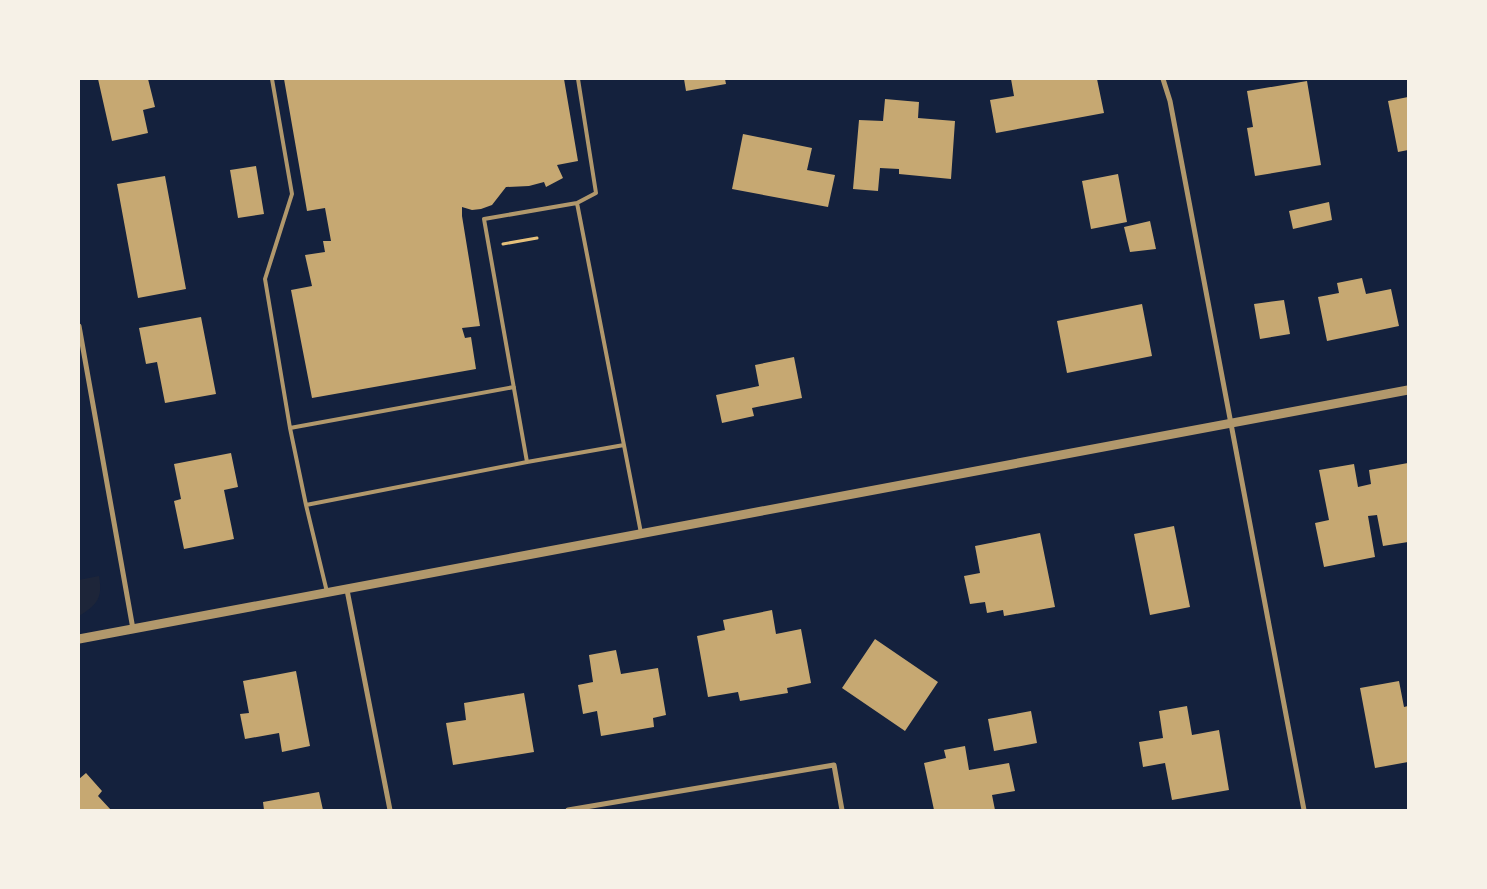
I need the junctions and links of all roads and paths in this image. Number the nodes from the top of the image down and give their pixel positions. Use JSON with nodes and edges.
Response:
{"nodes":[{"id":1,"x":272,"y":79,"type":"edge"},
{"id":2,"x":578,"y":79,"type":"edge"},
{"id":3,"x":1163,"y":79,"type":"edge"},
{"id":4,"x":577,"y":203,"type":"junction"},
{"id":5,"x":536,"y":238,"type":"dead end"},
{"id":6,"x":489,"y":246,"type":"junction"},
{"id":7,"x":79,"y":326,"type":"edge"},
{"id":8,"x":514,"y":387,"type":"junction"},
{"id":9,"x":1408,"y":390,"type":"edge"},
{"id":10,"x":1232,"y":421,"type":"junction"},
{"id":11,"x":290,"y":428,"type":"junction"},
{"id":12,"x":624,"y":445,"type":"junction"},
{"id":13,"x":527,"y":462,"type":"junction"},
{"id":14,"x":306,"y":505,"type":"junction"},
{"id":15,"x":641,"y":535,"type":"junction"},
{"id":16,"x":347,"y":590,"type":"junction"},
{"id":17,"x":327,"y":593,"type":"junction"},
{"id":18,"x":133,"y":629,"type":"junction"},
{"id":19,"x":79,"y":639,"type":"edge"},
{"id":20,"x":390,"y":810,"type":"edge"},
{"id":21,"x":568,"y":810,"type":"edge"},
{"id":22,"x":842,"y":810,"type":"edge"},
{"id":23,"x":1304,"y":810,"type":"edge"}],
"edges":[{"from":1,"to":11,"type":"lane"},
{"from":2,"to":4,"type":"lane"},
{"from":3,"to":10,"type":"street"},
{"from":4,"to":6,"type":"lane"},
{"from":4,"to":12,"type":"lane"},
{"from":5,"to":6,"type":"path"},
{"from":6,"to":8,"type":"lane"},
{"from":7,"to":18,"type":"street"},
{"from":8,"to":11,"type":"lane"},
{"from":8,"to":13,"type":"lane"},
{"from":9,"to":10,"type":"street"},
{"from":10,"to":15,"type":"street"},
{"from":10,"to":23,"type":"street"},
{"from":11,"to":14,"type":"lane"},
{"from":12,"to":13,"type":"lane"},
{"from":12,"to":15,"type":"lane"},
{"from":13,"to":14,"type":"lane"},
{"from":14,"to":17,"type":"lane"},
{"from":15,"to":16,"type":"street"},
{"from":16,"to":17,"type":"street"},
{"from":16,"to":20,"type":"street"},
{"from":17,"to":18,"type":"street"},
{"from":18,"to":19,"type":"street"},
{"from":21,"to":22,"type":"street"}]}
